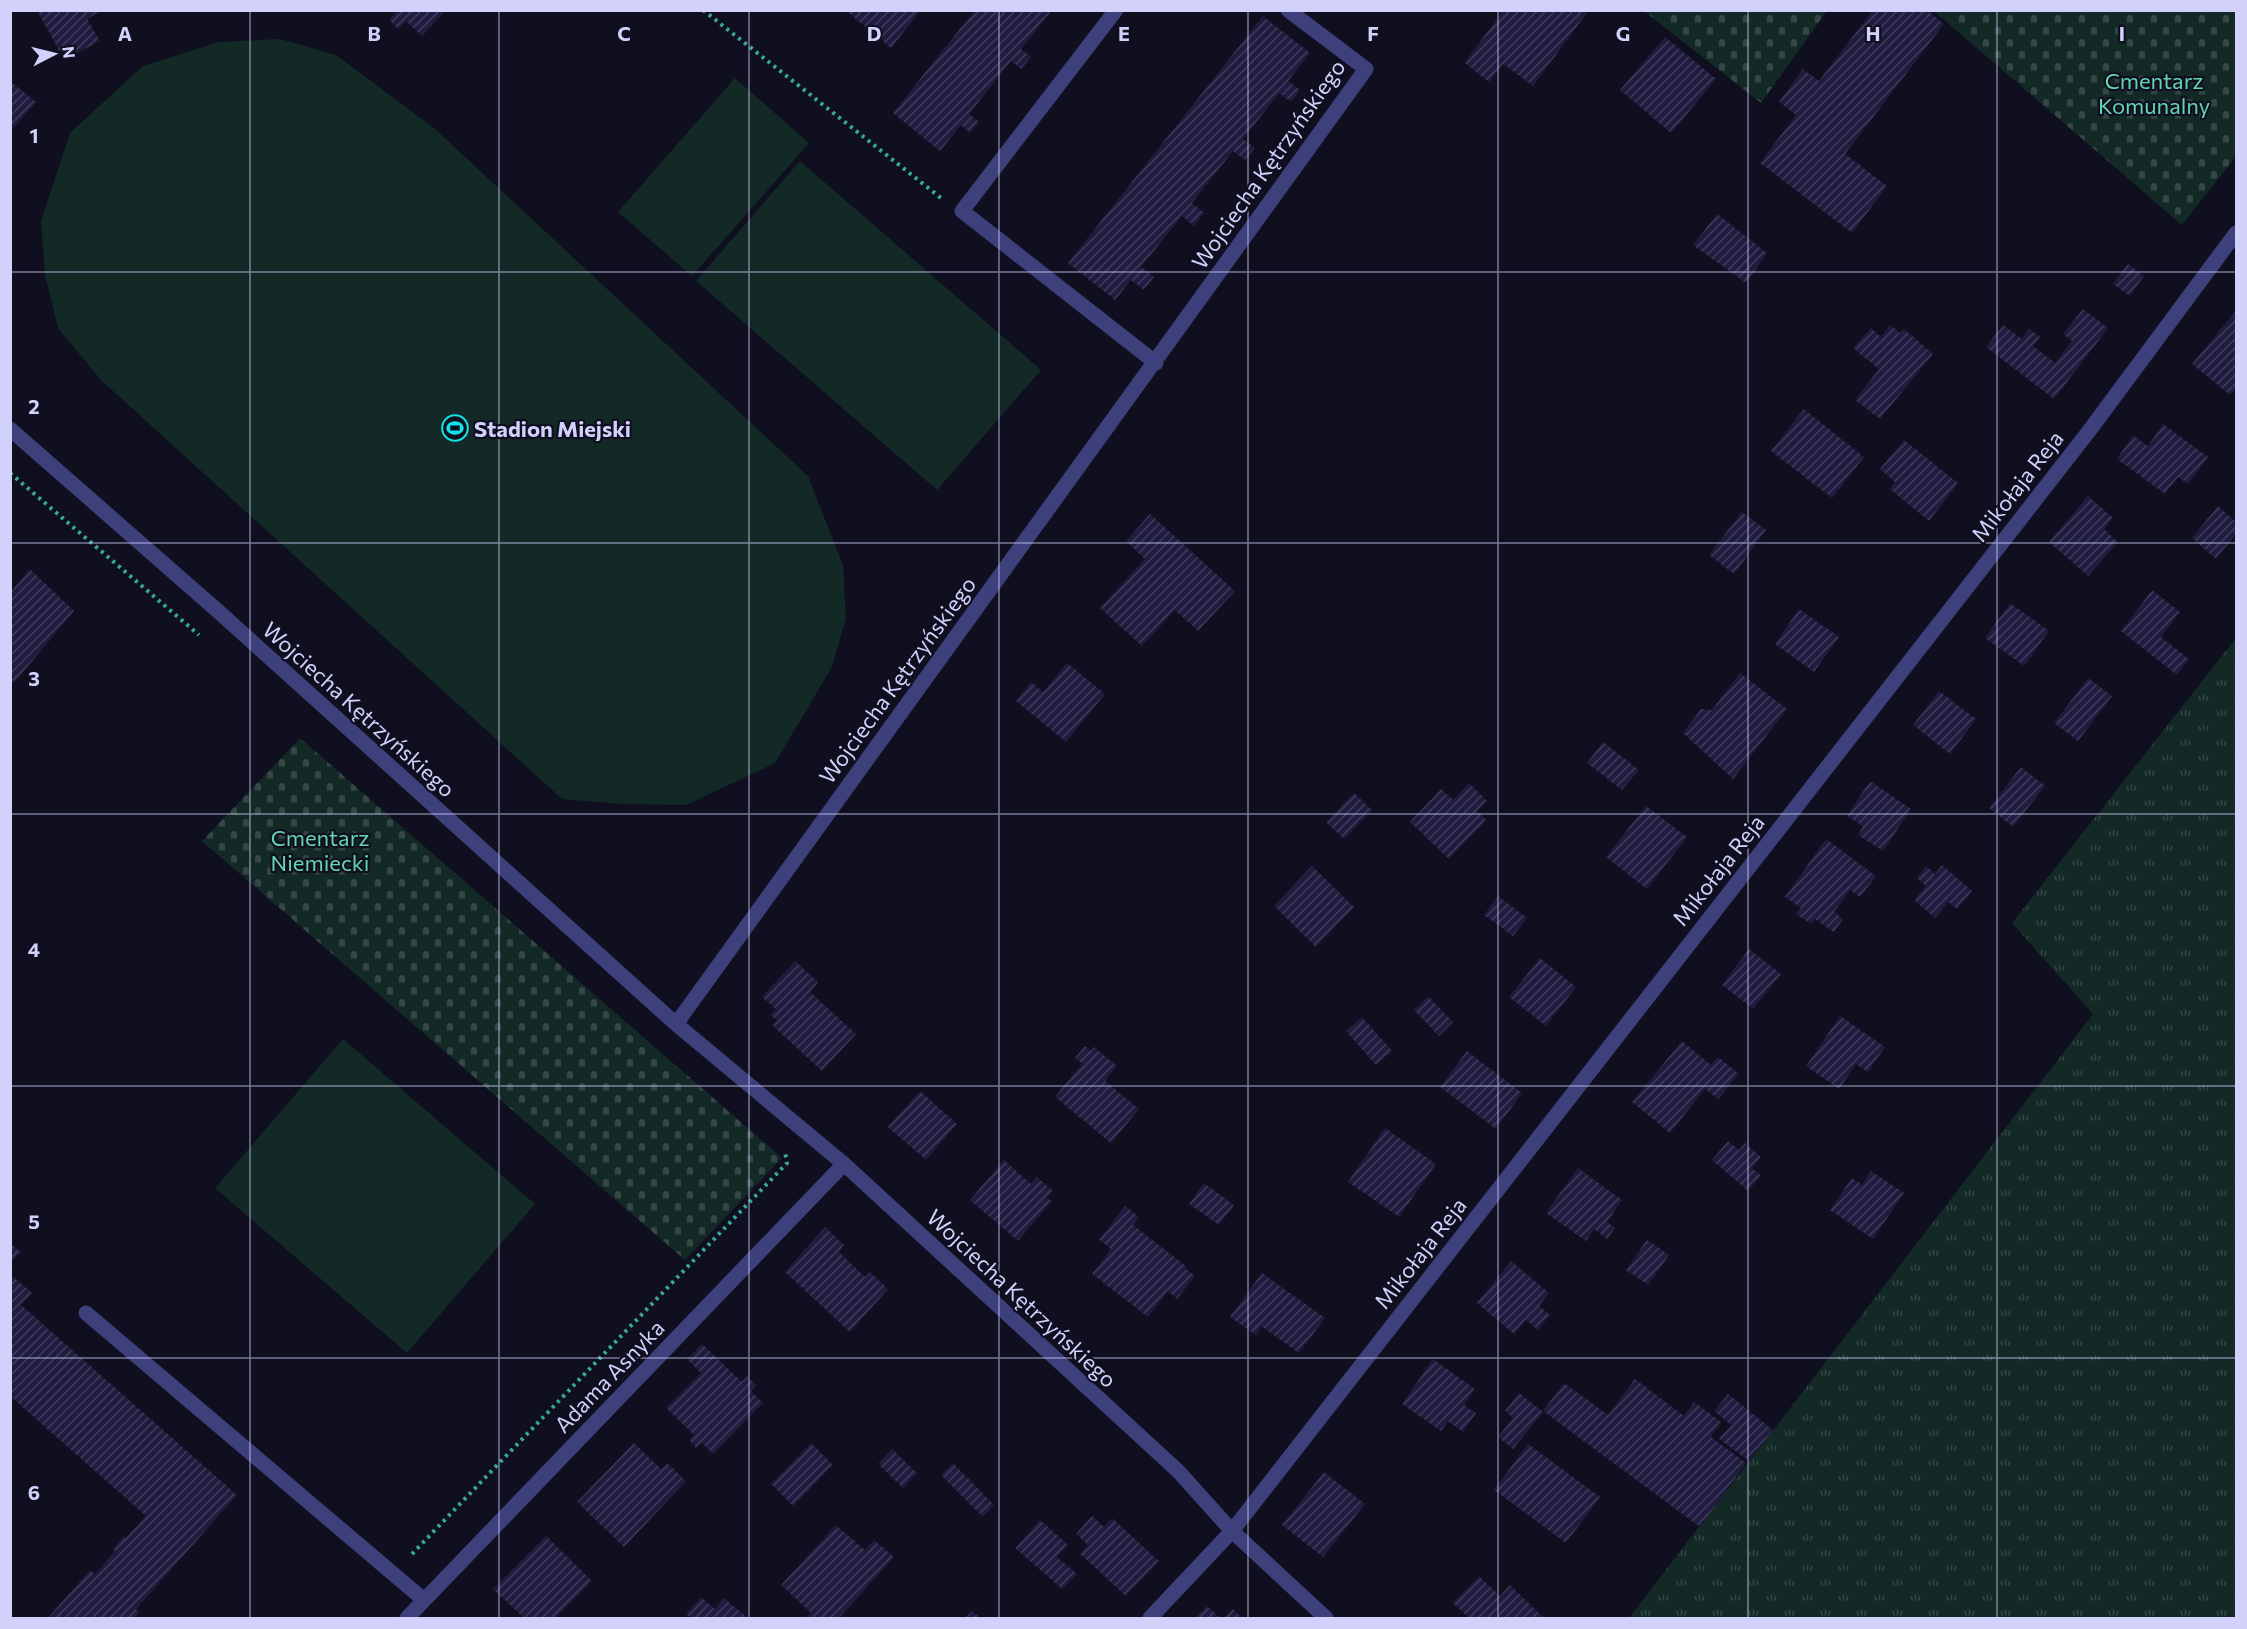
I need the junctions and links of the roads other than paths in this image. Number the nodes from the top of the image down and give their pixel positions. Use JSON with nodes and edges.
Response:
{"nodes":[{"id":1,"x":1116,"y":10,"type":"edge"},
{"id":2,"x":1288,"y":10,"type":"edge"},
{"id":3,"x":2236,"y":233,"type":"edge"},
{"id":4,"x":1156,"y":363,"type":"junction"},
{"id":5,"x":10,"y":429,"type":"edge"},
{"id":6,"x":676,"y":1024,"type":"junction"},
{"id":7,"x":844,"y":1164,"type":"junction"},
{"id":8,"x":86,"y":1313,"type":"dead end"},
{"id":9,"x":1232,"y":1531,"type":"junction"},
{"id":10,"x":424,"y":1600,"type":"junction"},
{"id":11,"x":406,"y":1618,"type":"edge"},
{"id":12,"x":1150,"y":1618,"type":"edge"},
{"id":13,"x":1326,"y":1618,"type":"edge"}],
"edges":[{"from":1,"to":4,"type":"street"},
{"from":2,"to":4,"type":"street","name":"Wojciecha Kętrzyńskiego"},
{"from":3,"to":9,"type":"street","name":"Mikołaja Reja"},
{"from":4,"to":6,"type":"street","name":"Wojciecha Kętrzyńskiego"},
{"from":5,"to":6,"type":"street","name":"Wojciecha Kętrzyńskiego"},
{"from":6,"to":7,"type":"street","name":"Wojciecha Kętrzyńskiego"},
{"from":7,"to":9,"type":"street","name":"Wojciecha Kętrzyńskiego"},
{"from":7,"to":10,"type":"street","name":"Adama Asnyka"},
{"from":8,"to":10,"type":"street"},
{"from":9,"to":12,"type":"street","name":"Mikołaja Reja"},
{"from":9,"to":13,"type":"street","name":"Wojciecha Kętrzyńskiego"},
{"from":10,"to":11,"type":"street","name":"Adama Asnyka"}]}
